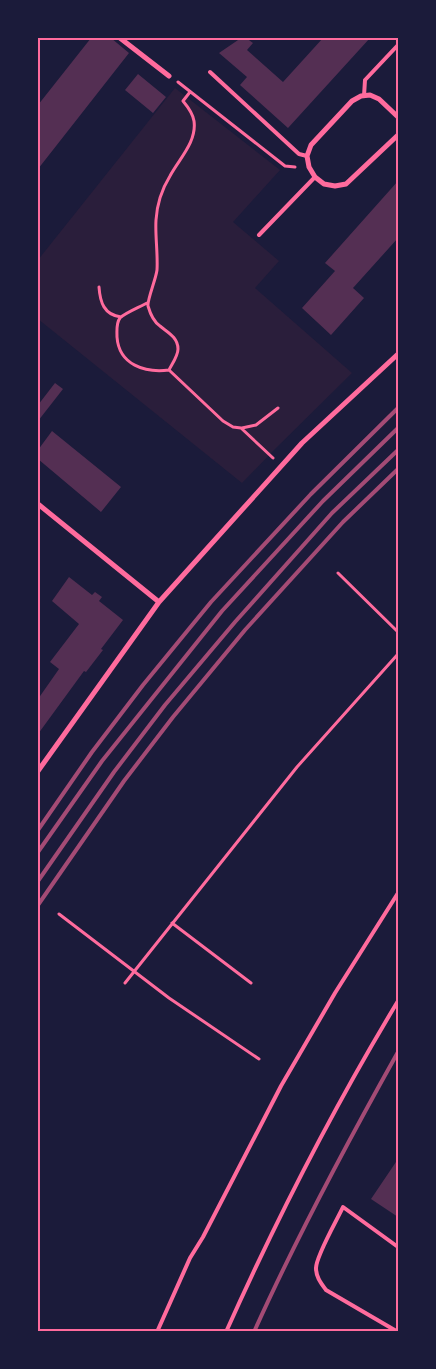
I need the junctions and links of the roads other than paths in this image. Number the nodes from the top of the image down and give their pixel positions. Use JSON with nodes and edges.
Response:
{"nodes":[{"id":1,"x":120,"y":38,"type":"edge"},
{"id":2,"x":398,"y":45,"type":"edge"},
{"id":3,"x":210,"y":72,"type":"dead end"},
{"id":4,"x":169,"y":76,"type":"road end"},
{"id":5,"x":364,"y":96,"type":"junction"},
{"id":6,"x":398,"y":117,"type":"edge"},
{"id":7,"x":398,"y":135,"type":"edge"},
{"id":8,"x":307,"y":156,"type":"junction"},
{"id":9,"x":315,"y":177,"type":"junction"},
{"id":10,"x":259,"y":235,"type":"dead end"},
{"id":11,"x":398,"y":354,"type":"edge"},
{"id":12,"x":38,"y":504,"type":"edge"},
{"id":13,"x":159,"y":602,"type":"junction"},
{"id":14,"x":38,"y":771,"type":"edge"},
{"id":15,"x":398,"y":894,"type":"edge"},
{"id":16,"x":398,"y":1001,"type":"edge"},
{"id":17,"x":398,"y":1247,"type":"edge"},
{"id":18,"x":157,"y":1332,"type":"edge"},
{"id":19,"x":226,"y":1332,"type":"edge"},
{"id":20,"x":398,"y":1332,"type":"edge"}],
"edges":[{"from":1,"to":4,"type":"street"},
{"from":2,"to":5,"type":"lane"},
{"from":3,"to":8,"type":"lane"},
{"from":5,"to":6,"type":"street"},
{"from":5,"to":8,"type":"street"},
{"from":7,"to":9,"type":"street"},
{"from":8,"to":9,"type":"street"},
{"from":9,"to":10,"type":"lane"},
{"from":11,"to":13,"type":"street"},
{"from":12,"to":13,"type":"street"},
{"from":13,"to":14,"type":"street"},
{"from":15,"to":18,"type":"lane"},
{"from":16,"to":19,"type":"lane"},
{"from":17,"to":20,"type":"lane"}]}
